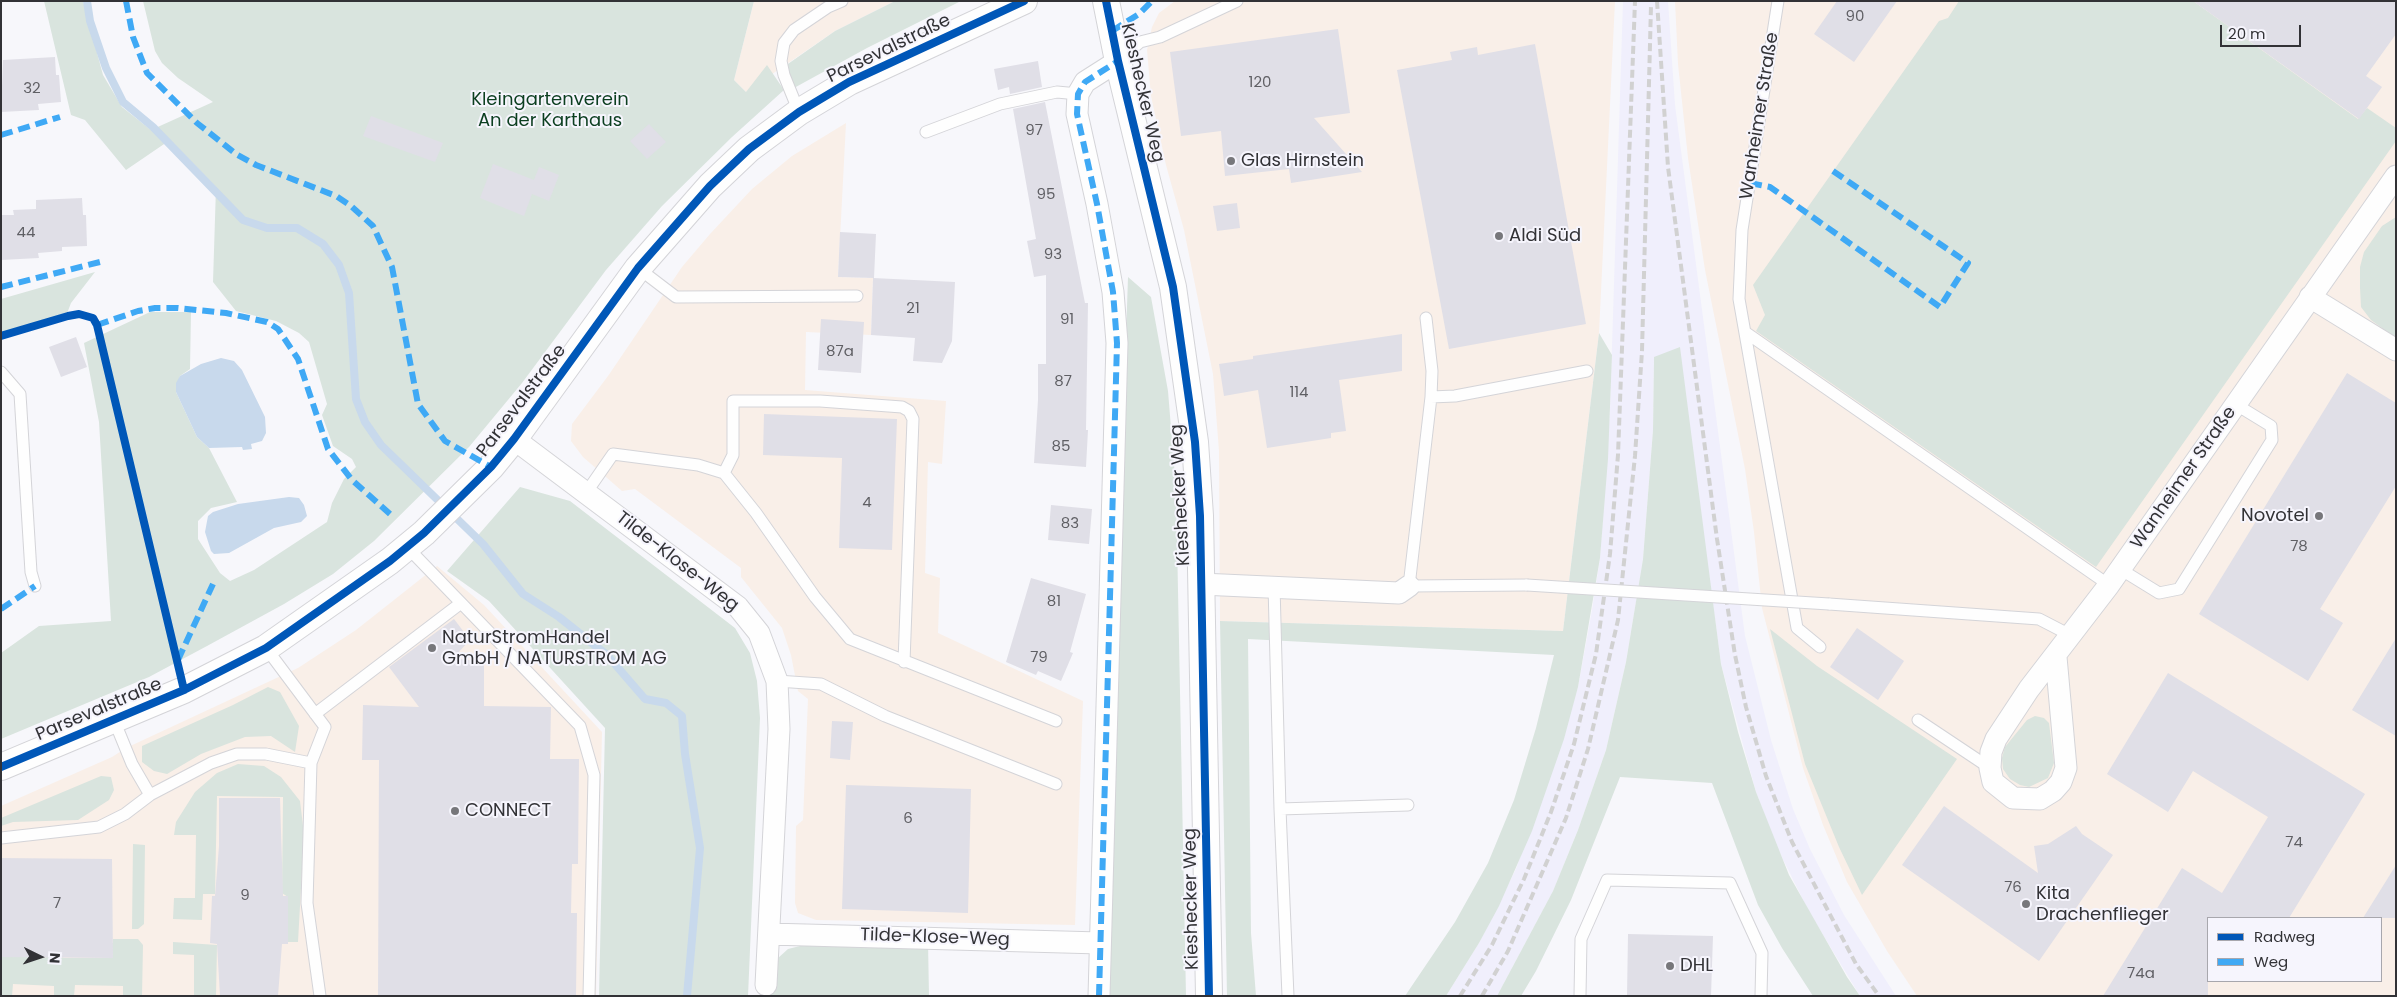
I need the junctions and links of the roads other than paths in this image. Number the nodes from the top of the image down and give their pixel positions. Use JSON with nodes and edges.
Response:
{"nodes":[{"id":1,"x":842,"y":1,"type":"edge"},
{"id":2,"x":1024,"y":1,"type":"edge"},
{"id":3,"x":1106,"y":1,"type":"edge"},
{"id":4,"x":1237,"y":1,"type":"edge"},
{"id":5,"x":1778,"y":1,"type":"edge"},
{"id":6,"x":1118,"y":61,"type":"junction"},
{"id":7,"x":1078,"y":94,"type":"junction"},
{"id":8,"x":799,"y":112,"type":"junction"},
{"id":9,"x":926,"y":132,"type":"dead end"},
{"id":10,"x":2396,"y":176,"type":"edge"},
{"id":11,"x":638,"y":268,"type":"junction"},
{"id":12,"x":857,"y":296,"type":"dead end"},
{"id":13,"x":2310,"y":297,"type":"junction"},
{"id":14,"x":1426,"y":318,"type":"dead end"},
{"id":15,"x":1745,"y":332,"type":"junction"},
{"id":16,"x":2396,"y":350,"type":"edge"},
{"id":17,"x":1587,"y":370,"type":"dead end"},
{"id":18,"x":1,"y":372,"type":"edge"},
{"id":19,"x":1431,"y":396,"type":"junction"},
{"id":20,"x":2235,"y":404,"type":"junction"},
{"id":21,"x":514,"y":439,"type":"junction"},
{"id":22,"x":724,"y":473,"type":"junction"},
{"id":23,"x":586,"y":493,"type":"junction"},
{"id":24,"x":415,"y":540,"type":"junction"},
{"id":25,"x":2114,"y":577,"type":"junction"},
{"id":26,"x":1201,"y":584,"type":"junction"},
{"id":27,"x":35,"y":586,"type":"dead end"},
{"id":28,"x":1274,"y":586,"type":"junction"},
{"id":29,"x":1409,"y":586,"type":"junction"},
{"id":30,"x":461,"y":603,"type":"junction"},
{"id":31,"x":2070,"y":635,"type":"junction"},
{"id":32,"x":1820,"y":647,"type":"dead end"},
{"id":33,"x":266,"y":648,"type":"junction"},
{"id":34,"x":2056,"y":657,"type":"junction"},
{"id":35,"x":904,"y":662,"type":"junction"},
{"id":36,"x":777,"y":681,"type":"junction"},
{"id":37,"x":315,"y":714,"type":"junction"},
{"id":38,"x":114,"y":720,"type":"junction"},
{"id":39,"x":1918,"y":720,"type":"dead end"},
{"id":40,"x":1056,"y":721,"type":"dead end"},
{"id":41,"x":311,"y":763,"type":"junction"},
{"id":42,"x":1,"y":767,"type":"edge"},
{"id":43,"x":1990,"y":768,"type":"junction"},
{"id":44,"x":1056,"y":784,"type":"dead end"},
{"id":45,"x":150,"y":795,"type":"junction"},
{"id":46,"x":1408,"y":805,"type":"dead end"},
{"id":47,"x":1280,"y":809,"type":"junction"},
{"id":48,"x":1,"y":838,"type":"edge"},
{"id":49,"x":769,"y":934,"type":"junction"},
{"id":50,"x":1100,"y":943,"type":"junction"},
{"id":51,"x":766,"y":985,"type":"dead end"},
{"id":52,"x":320,"y":996,"type":"edge"},
{"id":53,"x":589,"y":996,"type":"edge"},
{"id":54,"x":1099,"y":996,"type":"edge"},
{"id":55,"x":1209,"y":996,"type":"edge"},
{"id":56,"x":1288,"y":996,"type":"edge"},
{"id":57,"x":1580,"y":996,"type":"edge"},
{"id":58,"x":1761,"y":996,"type":"edge"}],
"edges":[{"from":1,"to":8,"type":"lane"},
{"from":2,"to":8,"type":"street","name":"Parsevalstraße"},
{"from":3,"to":6,"type":"street","name":"Kieshecker Weg"},
{"from":4,"to":6,"type":"lane"},
{"from":5,"to":15,"type":"lane","name":"Wanheimer Straße"},
{"from":6,"to":7,"type":"street","name":"Kieshecker Weg"},
{"from":6,"to":26,"type":"street","name":"Kieshecker Weg"},
{"from":7,"to":9,"type":"lane"},
{"from":7,"to":50,"type":"street"},
{"from":8,"to":11,"type":"street","name":"Parsevalstraße"},
{"from":10,"to":13,"type":"street","name":"Wanheimer Straße"},
{"from":11,"to":12,"type":"lane"},
{"from":11,"to":21,"type":"street","name":"Parsevalstraße"},
{"from":13,"to":16,"type":"street"},
{"from":13,"to":20,"type":"street","name":"Wanheimer Straße"},
{"from":14,"to":19,"type":"lane"},
{"from":15,"to":25,"type":"lane"},
{"from":15,"to":32,"type":"lane","name":"Wanheimer Straße"},
{"from":17,"to":19,"type":"lane"},
{"from":18,"to":27,"type":"lane"},
{"from":19,"to":29,"type":"lane"},
{"from":20,"to":25,"type":"street","name":"Wanheimer Straße"},
{"from":20,"to":25,"type":"lane"},
{"from":21,"to":23,"type":"street","name":"Tilde-Klose-Weg"},
{"from":21,"to":24,"type":"street","name":"Parsevalstraße"},
{"from":22,"to":23,"type":"lane"},
{"from":22,"to":35,"type":"lane"},
{"from":22,"to":35,"type":"lane"},
{"from":23,"to":36,"type":"street","name":"Tilde-Klose-Weg"},
{"from":24,"to":30,"type":"lane"},
{"from":24,"to":33,"type":"street","name":"Parsevalstraße"},
{"from":25,"to":31,"type":"street","name":"Wanheimer Straße"},
{"from":26,"to":28,"type":"street","name":"Kieshecker Weg"},
{"from":26,"to":55,"type":"street","name":"Kieshecker Weg"},
{"from":28,"to":29,"type":"street","name":"Kieshecker Weg"},
{"from":28,"to":47,"type":"lane"},
{"from":29,"to":31,"type":"lane","name":"Kieshecker Weg","bridge":true},
{"from":30,"to":37,"type":"lane"},
{"from":30,"to":53,"type":"lane"},
{"from":31,"to":34,"type":"street","name":"Wanheimer Straße"},
{"from":33,"to":37,"type":"lane"},
{"from":33,"to":38,"type":"street","name":"Parsevalstraße"},
{"from":34,"to":43,"type":"street","name":"Wanheimer Straße"},
{"from":34,"to":43,"type":"street"},
{"from":35,"to":40,"type":"lane"},
{"from":36,"to":44,"type":"lane"},
{"from":36,"to":49,"type":"street","name":"Tilde-Klose-Weg"},
{"from":37,"to":41,"type":"lane"},
{"from":38,"to":42,"type":"street","name":"Parsevalstraße"},
{"from":38,"to":45,"type":"lane"},
{"from":39,"to":43,"type":"lane"},
{"from":41,"to":45,"type":"lane"},
{"from":41,"to":52,"type":"lane"},
{"from":45,"to":48,"type":"lane"},
{"from":46,"to":47,"type":"lane"},
{"from":47,"to":56,"type":"lane"},
{"from":49,"to":50,"type":"street","name":"Tilde-Klose-Weg"},
{"from":49,"to":51,"type":"street","name":"Tilde-Klose-Weg"},
{"from":50,"to":54,"type":"street"},
{"from":57,"to":58,"type":"lane"}]}
